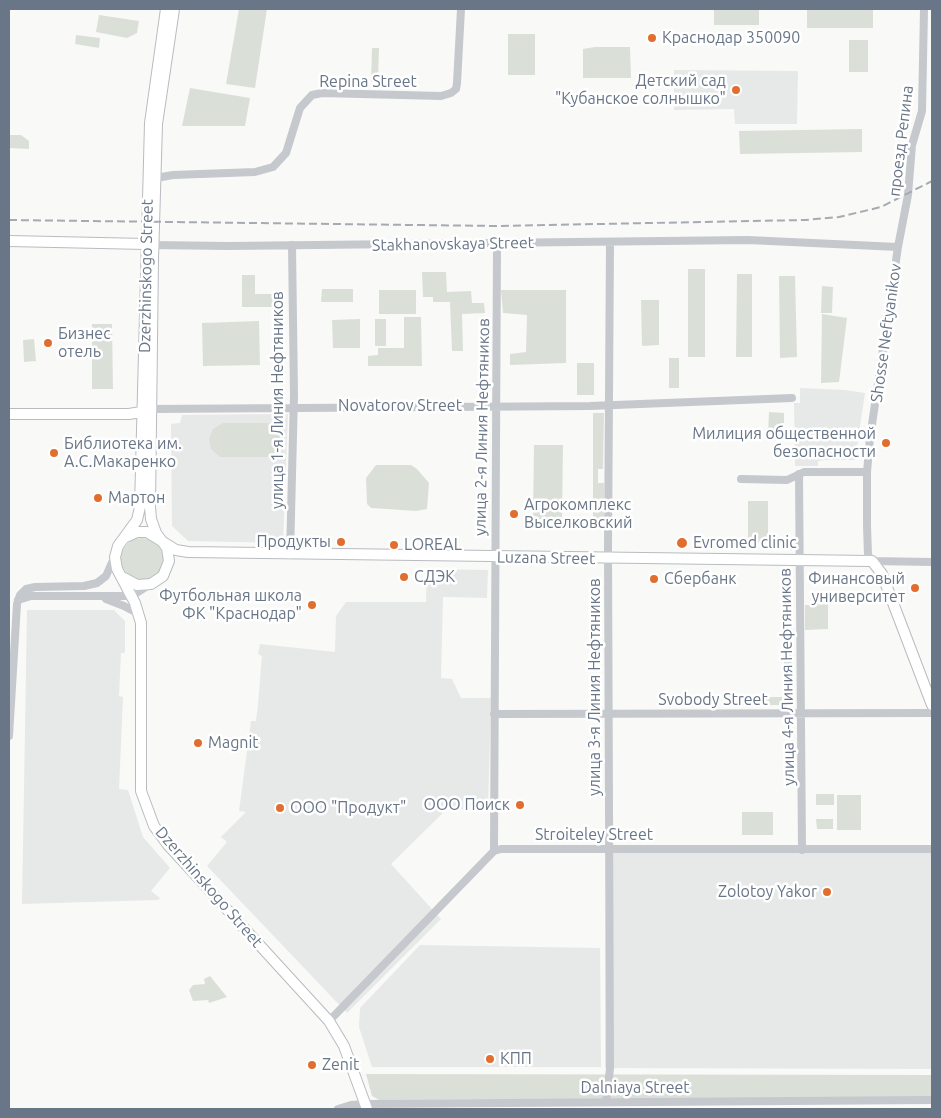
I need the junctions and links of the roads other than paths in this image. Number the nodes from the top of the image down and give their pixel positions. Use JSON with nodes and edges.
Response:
{"nodes":[{"id":1,"x":166,"y":9,"type":"edge"},
{"id":2,"x":174,"y":9,"type":"edge"},
{"id":3,"x":461,"y":9,"type":"edge"},
{"id":4,"x":924,"y":9,"type":"edge"},
{"id":5,"x":156,"y":178,"type":"junction"},
{"id":6,"x":9,"y":241,"type":"edge"},
{"id":7,"x":610,"y":242,"type":"junction"},
{"id":8,"x":497,"y":243,"type":"junction"},
{"id":9,"x":150,"y":244,"type":"junction"},
{"id":10,"x":292,"y":245,"type":"junction"},
{"id":11,"x":898,"y":247,"type":"junction"},
{"id":12,"x":792,"y":398,"type":"dead end"},
{"id":13,"x":494,"y":406,"type":"junction"},
{"id":14,"x":609,"y":406,"type":"junction"},
{"id":15,"x":294,"y":407,"type":"junction"},
{"id":16,"x":147,"y":411,"type":"junction"},
{"id":17,"x":9,"y":414,"type":"edge"},
{"id":18,"x":867,"y":472,"type":"junction"},
{"id":19,"x":799,"y":474,"type":"junction"},
{"id":20,"x":741,"y":480,"type":"dead end"},
{"id":21,"x":123,"y":540,"type":"junction"},
{"id":22,"x":162,"y":541,"type":"junction"},
{"id":23,"x":116,"y":554,"type":"junction"},
{"id":24,"x":290,"y":555,"type":"junction"},
{"id":25,"x":494,"y":557,"type":"junction"},
{"id":26,"x":609,"y":559,"type":"junction"},
{"id":27,"x":800,"y":560,"type":"junction"},
{"id":28,"x":872,"y":561,"type":"junction"},
{"id":29,"x":932,"y":562,"type":"edge"},
{"id":30,"x":123,"y":578,"type":"junction"},
{"id":31,"x":151,"y":584,"type":"junction"},
{"id":32,"x":97,"y":596,"type":"junction"},
{"id":33,"x":132,"y":596,"type":"junction"},
{"id":34,"x":18,"y":600,"type":"junction"},
{"id":35,"x":139,"y":614,"type":"junction"},
{"id":36,"x":932,"y":705,"type":"edge"},
{"id":37,"x":802,"y":713,"type":"junction"},
{"id":38,"x":932,"y":713,"type":"edge"},
{"id":39,"x":494,"y":714,"type":"junction"},
{"id":40,"x":610,"y":714,"type":"junction"},
{"id":41,"x":9,"y":736,"type":"edge"},
{"id":42,"x":609,"y":849,"type":"junction"},
{"id":43,"x":932,"y":849,"type":"edge"},
{"id":44,"x":802,"y":850,"type":"junction"},
{"id":45,"x":494,"y":851,"type":"junction"},
{"id":46,"x":329,"y":1021,"type":"junction"},
{"id":47,"x":932,"y":1100,"type":"edge"},
{"id":48,"x":606,"y":1102,"type":"junction"},
{"id":49,"x":366,"y":1107,"type":"edge"},
{"id":50,"x":338,"y":1109,"type":"edge"}],
"edges":[{"from":1,"to":9,"type":"main road","name":"Dzerzhinskogo Street"},
{"from":2,"to":5,"type":"main road","name":"Dzerzhinskogo Street"},
{"from":3,"to":5,"type":"street","name":"Repina Street"},
{"from":4,"to":11,"type":"street","name":"проезд Репина"},
{"from":5,"to":9,"type":"main road","name":"Dzerzhinskogo Street"},
{"from":6,"to":9,"type":"main road","name":"Stakhanovskaya Street"},
{"from":7,"to":8,"type":"street","name":"Stakhanovskaya Street"},
{"from":7,"to":11,"type":"street","name":"Stakhanovskaya Street"},
{"from":7,"to":14,"type":"street","name":"улица 3-я Линия Нефтяников"},
{"from":8,"to":10,"type":"street","name":"Stakhanovskaya Street"},
{"from":8,"to":13,"type":"street","name":"улица 2-я Линия Нефтяников"},
{"from":9,"to":10,"type":"street","name":"Stakhanovskaya Street"},
{"from":9,"to":16,"type":"main road","name":"Dzerzhinskogo Street"},
{"from":10,"to":15,"type":"street","name":"улица 1-я Линия Нефтяников"},
{"from":11,"to":18,"type":"street","name":"Shosse Neftyanikov"},
{"from":12,"to":14,"type":"street","name":"Novatorov Street"},
{"from":13,"to":14,"type":"street","name":"Novatorov Street"},
{"from":13,"to":15,"type":"street","name":"Novatorov Street"},
{"from":13,"to":25,"type":"street","name":"улица 2-я Линия Нефтяников"},
{"from":14,"to":26,"type":"street","name":"улица 3-я Линия Нефтяников"},
{"from":15,"to":16,"type":"street","name":"Novatorov Street"},
{"from":15,"to":24,"type":"street","name":"улица 1-я Линия Нефтяников"},
{"from":16,"to":17,"type":"main road","name":"Novatorov Street"},
{"from":16,"to":21,"type":"main road","name":"Dzerzhinskogo Street"},
{"from":16,"to":22,"type":"main road","name":"Dzerzhinskogo Street"},
{"from":18,"to":19,"type":"street"},
{"from":18,"to":28,"type":"street","name":"Shosse Neftyanikov"},
{"from":19,"to":20,"type":"street"},
{"from":19,"to":27,"type":"street","name":"улица 4-я Линия Нефтяников"},
{"from":21,"to":22,"type":"main road"},
{"from":21,"to":23,"type":"main road","name":"Dzerzhinskogo Street"},
{"from":22,"to":24,"type":"main road","name":"Luzana Street"},
{"from":22,"to":31,"type":"main road","name":"Dzerzhinskogo Street"},
{"from":23,"to":30,"type":"main road","name":"Dzerzhinskogo Street"},
{"from":23,"to":34,"type":"street"},
{"from":24,"to":25,"type":"main road","name":"Luzana Street"},
{"from":25,"to":26,"type":"main road","name":"Luzana Street"},
{"from":25,"to":39,"type":"street","name":"улица 2-я Линия Нефтяников"},
{"from":26,"to":27,"type":"main road","name":"Luzana Street"},
{"from":26,"to":40,"type":"street","name":"улица 3-я Линия Нефтяников"},
{"from":27,"to":28,"type":"main road","name":"Luzana Street"},
{"from":27,"to":37,"type":"street","name":"улица 4-я Линия Нефтяников"},
{"from":28,"to":29,"type":"street","name":"Luzana Street"},
{"from":28,"to":36,"type":"main road","name":"Shosse Neftyanikov"},
{"from":30,"to":31,"type":"main road"},
{"from":30,"to":33,"type":"main road","name":"Dzerzhinskogo Street"},
{"from":31,"to":33,"type":"street"},
{"from":32,"to":33,"type":"street"},
{"from":32,"to":34,"type":"street"},
{"from":32,"to":35,"type":"street"},
{"from":33,"to":35,"type":"main road","name":"Dzerzhinskogo Street"},
{"from":34,"to":41,"type":"street"},
{"from":35,"to":46,"type":"main road","name":"Dzerzhinskogo Street"},
{"from":37,"to":38,"type":"street","name":"Svobody Street"},
{"from":37,"to":40,"type":"street","name":"Svobody Street"},
{"from":37,"to":44,"type":"street","name":"улица 4-я Линия Нефтяников"},
{"from":39,"to":40,"type":"street","name":"Svobody Street"},
{"from":39,"to":45,"type":"street","name":"улица 2-я Линия Нефтяников"},
{"from":40,"to":42,"type":"street","name":"улица 3-я Линия Нефтяников"},
{"from":42,"to":44,"type":"street","name":"Stroiteley Street"},
{"from":42,"to":45,"type":"street","name":"Stroiteley Street"},
{"from":42,"to":48,"type":"street","name":"улица 3-я Линия Нефтяников"},
{"from":43,"to":44,"type":"street","name":"Stroiteley Street"},
{"from":45,"to":46,"type":"street"},
{"from":46,"to":49,"type":"main road","name":"Dzerzhinskogo Street"},
{"from":47,"to":48,"type":"street","name":"Dalniaya Street"},
{"from":48,"to":49,"type":"street","name":"Dalniaya Street"},
{"from":49,"to":50,"type":"street","name":"Dalniaya Street"}]}
